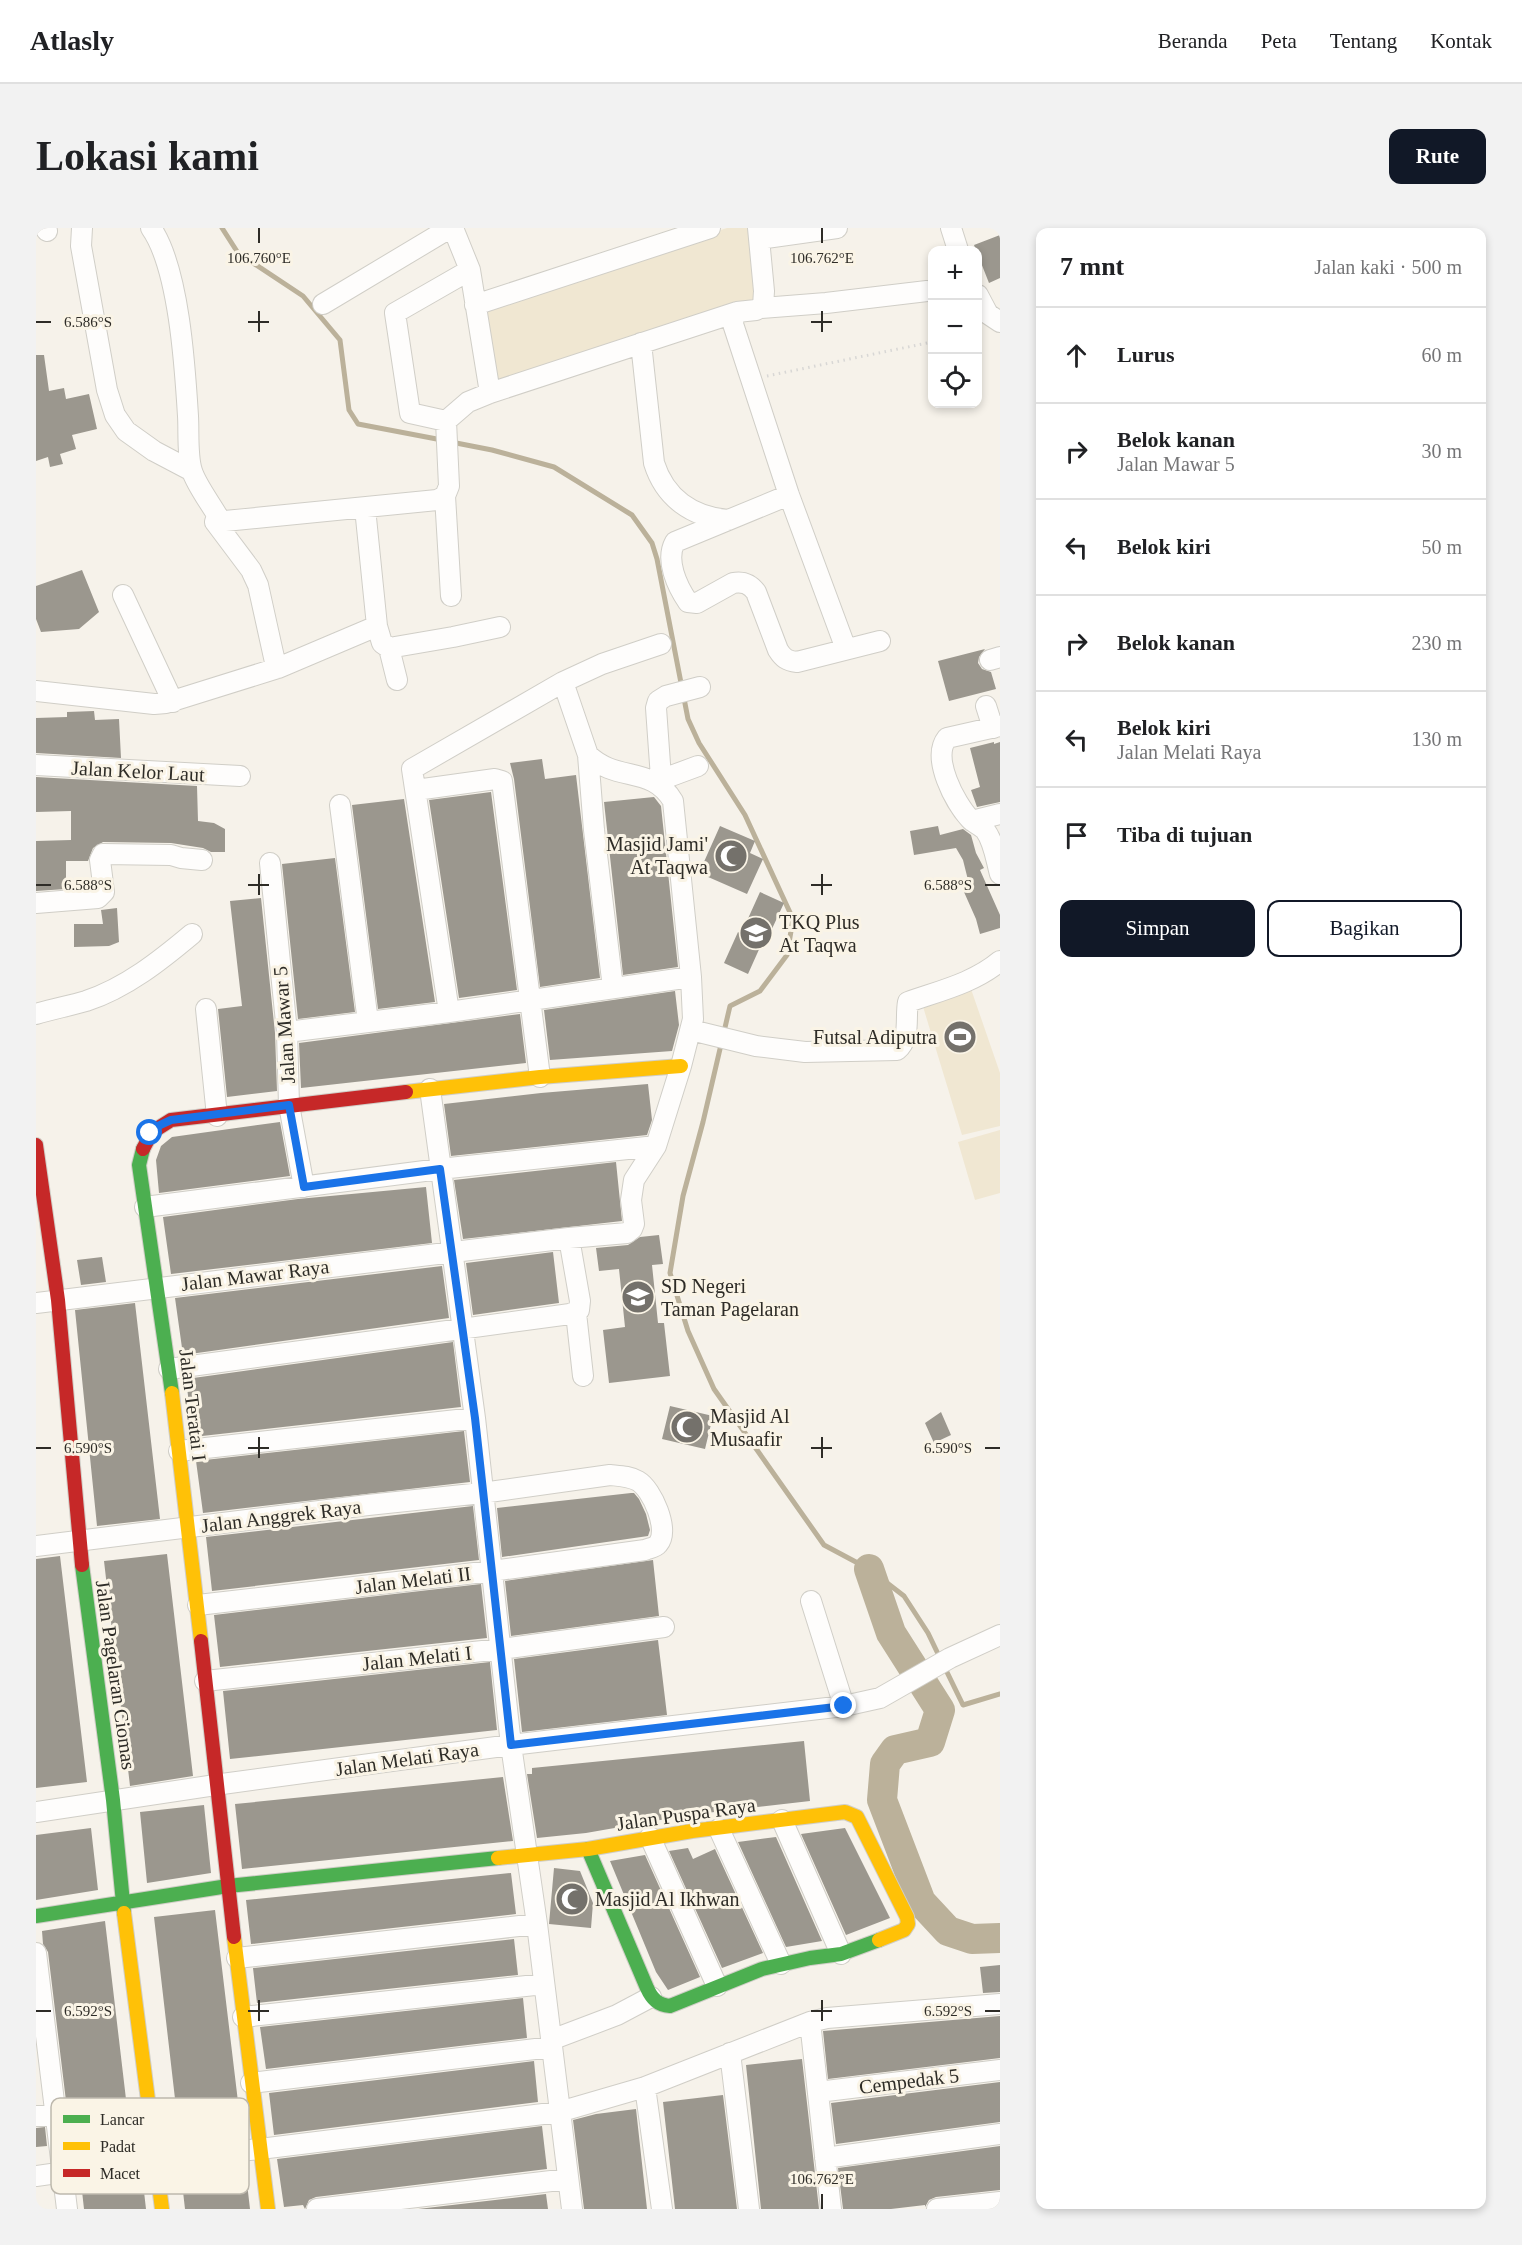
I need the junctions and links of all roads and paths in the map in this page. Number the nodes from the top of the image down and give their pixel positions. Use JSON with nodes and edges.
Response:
{"nodes":[{"id":1,"x":82,"y":228,"type":"edge"},
{"id":2,"x":151,"y":228,"type":"edge"},
{"id":3,"x":452,"y":228,"type":"edge"},
{"id":4,"x":710,"y":228,"type":"edge"},
{"id":5,"x":837,"y":228,"type":"edge"},
{"id":6,"x":951,"y":228,"type":"edge"},
{"id":7,"x":759,"y":233,"type":"edge"},
{"id":8,"x":957,"y":246,"type":"edge"},
{"id":9,"x":470,"y":270,"type":"junction"},
{"id":10,"x":927,"y":291,"type":"dead end"},
{"id":11,"x":981,"y":300,"type":"edge"},
{"id":12,"x":323,"y":304,"type":"dead end"},
{"id":13,"x":475,"y":305,"type":"junction"},
{"id":14,"x":761,"y":308,"type":"junction"},
{"id":15,"x":736,"y":312,"type":"junction"},
{"id":16,"x":1000,"y":322,"type":"edge"},
{"id":17,"x":641,"y":343,"type":"junction"},
{"id":18,"x":928,"y":343,"type":"edge"},
{"id":19,"x":751,"y":379,"type":"junction"},
{"id":20,"x":490,"y":393,"type":"junction"},
{"id":21,"x":446,"y":424,"type":"junction"},
{"id":22,"x":192,"y":471,"type":"junction"},
{"id":23,"x":789,"y":495,"type":"junction"},
{"id":24,"x":445,"y":496,"type":"junction"},
{"id":25,"x":365,"y":508,"type":"junction"},
{"id":26,"x":728,"y":520,"type":"junction"},
{"id":27,"x":215,"y":522,"type":"junction"},
{"id":28,"x":123,"y":595,"type":"dead end"},
{"id":29,"x":451,"y":596,"type":"dead end"},
{"id":30,"x":377,"y":626,"type":"junction"},
{"id":31,"x":500,"y":627,"type":"dead end"},
{"id":32,"x":880,"y":641,"type":"dead end"},
{"id":33,"x":661,"y":644,"type":"dead end"},
{"id":34,"x":389,"y":648,"type":"junction"},
{"id":35,"x":846,"y":649,"type":"junction"},
{"id":36,"x":278,"y":668,"type":"junction"},
{"id":37,"x":397,"y":680,"type":"dead end"},
{"id":38,"x":563,"y":682,"type":"junction"},
{"id":39,"x":693,"y":688,"type":"dead end"},
{"id":40,"x":36,"y":691,"type":"edge"},
{"id":41,"x":173,"y":702,"type":"junction"},
{"id":42,"x":986,"y":706,"type":"dead end"},
{"id":43,"x":996,"y":727,"type":"edge"},
{"id":44,"x":588,"y":755,"type":"junction"},
{"id":45,"x":36,"y":765,"type":"edge"},
{"id":46,"x":698,"y":766,"type":"dead end"},
{"id":47,"x":240,"y":776,"type":"dead end"},
{"id":48,"x":657,"y":779,"type":"junction"},
{"id":49,"x":416,"y":790,"type":"junction"},
{"id":50,"x":340,"y":805,"type":"dead end"},
{"id":51,"x":1000,"y":814,"type":"edge"},
{"id":52,"x":972,"y":821,"type":"junction"},
{"id":53,"x":202,"y":860,"type":"dead end"},
{"id":54,"x":270,"y":863,"type":"dead end"},
{"id":55,"x":1000,"y":874,"type":"edge"},
{"id":56,"x":36,"y":903,"type":"edge"},
{"id":57,"x":192,"y":934,"type":"dead end"},
{"id":58,"x":1000,"y":961,"type":"edge"},
{"id":59,"x":691,"y":977,"type":"junction"},
{"id":60,"x":613,"y":988,"type":"junction"},
{"id":61,"x":529,"y":1000,"type":"junction"},
{"id":62,"x":206,"y":1009,"type":"dead end"},
{"id":63,"x":449,"y":1012,"type":"junction"},
{"id":64,"x":36,"y":1014,"type":"edge"},
{"id":65,"x":368,"y":1022,"type":"junction"},
{"id":66,"x":691,"y":1030,"type":"junction"},
{"id":67,"x":287,"y":1032,"type":"junction"},
{"id":68,"x":681,"y":1066,"type":"junction"},
{"id":69,"x":540,"y":1077,"type":"junction"},
{"id":70,"x":430,"y":1089,"type":"junction"},
{"id":71,"x":289,"y":1105,"type":"junction"},
{"id":72,"x":217,"y":1116,"type":"junction"},
{"id":73,"x":36,"y":1145,"type":"edge"},
{"id":74,"x":656,"y":1146,"type":"junction"},
{"id":75,"x":440,"y":1169,"type":"junction"},
{"id":76,"x":304,"y":1187,"type":"junction"},
{"id":77,"x":145,"y":1207,"type":"junction"},
{"id":78,"x":569,"y":1238,"type":"junction"},
{"id":79,"x":452,"y":1251,"type":"junction"},
{"id":80,"x":157,"y":1287,"type":"junction"},
{"id":81,"x":58,"y":1300,"type":"junction"},
{"id":82,"x":36,"y":1304,"type":"edge"},
{"id":83,"x":576,"y":1313,"type":"junction"},
{"id":84,"x":463,"y":1330,"type":"junction"},
{"id":85,"x":169,"y":1369,"type":"junction"},
{"id":86,"x":583,"y":1376,"type":"dead end"},
{"id":87,"x":475,"y":1418,"type":"junction"},
{"id":88,"x":179,"y":1451,"type":"junction"},
{"id":89,"x":482,"y":1493,"type":"junction"},
{"id":90,"x":189,"y":1528,"type":"junction"},
{"id":91,"x":79,"y":1540,"type":"junction"},
{"id":92,"x":659,"y":1541,"type":"joint"},
{"id":93,"x":36,"y":1546,"type":"edge"},
{"id":94,"x":492,"y":1571,"type":"junction"},
{"id":95,"x":811,"y":1601,"type":"dead end"},
{"id":96,"x":198,"y":1605,"type":"junction"},
{"id":97,"x":664,"y":1627,"type":"dead end"},
{"id":98,"x":1000,"y":1635,"type":"edge"},
{"id":99,"x":501,"y":1649,"type":"junction"},
{"id":100,"x":205,"y":1681,"type":"junction"},
{"id":101,"x":844,"y":1706,"type":"junction"},
{"id":102,"x":511,"y":1745,"type":"junction"},
{"id":103,"x":218,"y":1785,"type":"junction"},
{"id":104,"x":113,"y":1800,"type":"junction"},
{"id":105,"x":36,"y":1812,"type":"edge"},
{"id":106,"x":782,"y":1820,"type":"junction"},
{"id":107,"x":719,"y":1829,"type":"junction"},
{"id":108,"x":650,"y":1838,"type":"junction"},
{"id":109,"x":588,"y":1849,"type":"junction"},
{"id":110,"x":526,"y":1856,"type":"junction"},
{"id":111,"x":228,"y":1886,"type":"junction"},
{"id":112,"x":123,"y":1902,"type":"junction"},
{"id":113,"x":36,"y":1916,"type":"edge"},
{"id":114,"x":537,"y":1924,"type":"junction"},
{"id":115,"x":36,"y":1953,"type":"edge"},
{"id":116,"x":841,"y":1954,"type":"junction"},
{"id":117,"x":237,"y":1958,"type":"junction"},
{"id":118,"x":781,"y":1964,"type":"junction"},
{"id":119,"x":37,"y":1982,"type":"edge"},
{"id":120,"x":544,"y":1984,"type":"junction"},
{"id":121,"x":717,"y":1986,"type":"junction"},
{"id":122,"x":651,"y":1996,"type":"junction"},
{"id":123,"x":1000,"y":2004,"type":"edge"},
{"id":124,"x":243,"y":2017,"type":"junction"},
{"id":125,"x":810,"y":2022,"type":"junction"},
{"id":126,"x":551,"y":2044,"type":"junction"},
{"id":127,"x":42,"y":2046,"type":"edge"},
{"id":128,"x":730,"y":2053,"type":"junction"},
{"id":129,"x":1000,"y":2070,"type":"edge"},
{"id":130,"x":251,"y":2083,"type":"junction"},
{"id":131,"x":645,"y":2087,"type":"junction"},
{"id":132,"x":818,"y":2092,"type":"junction"},
{"id":133,"x":147,"y":2098,"type":"edge"},
{"id":134,"x":560,"y":2112,"type":"junction"},
{"id":135,"x":46,"y":2115,"type":"edge"},
{"id":136,"x":51,"y":2133,"type":"edge"},
{"id":137,"x":1000,"y":2134,"type":"edge"},
{"id":138,"x":260,"y":2149,"type":"junction"},
{"id":139,"x":249,"y":2150,"type":"edge"},
{"id":140,"x":825,"y":2158,"type":"junction"},
{"id":141,"x":51,"y":2174,"type":"edge"},
{"id":142,"x":36,"y":2176,"type":"edge"},
{"id":143,"x":568,"y":2179,"type":"junction"},
{"id":144,"x":65,"y":2194,"type":"edge"},
{"id":145,"x":160,"y":2194,"type":"edge"},
{"id":146,"x":1000,"y":2202,"type":"edge"},
{"id":147,"x":67,"y":2209,"type":"edge"},
{"id":148,"x":162,"y":2209,"type":"edge"},
{"id":149,"x":268,"y":2209,"type":"edge"},
{"id":150,"x":316,"y":2209,"type":"edge"},
{"id":151,"x":572,"y":2209,"type":"edge"},
{"id":152,"x":662,"y":2209,"type":"edge"},
{"id":153,"x":750,"y":2209,"type":"edge"},
{"id":154,"x":831,"y":2209,"type":"edge"},
{"id":155,"x":937,"y":2209,"type":"edge"}],
"edges":[{"from":1,"to":22,"type":"street"},
{"from":2,"to":22,"type":"street"},
{"from":3,"to":9,"type":"street"},
{"from":3,"to":12,"type":"street"},
{"from":4,"to":13,"type":"street"},
{"from":5,"to":7,"type":"street"},
{"from":6,"to":8,"type":"street"},
{"from":7,"to":14,"type":"street"},
{"from":9,"to":13,"type":"street"},
{"from":9,"to":21,"type":"street"},
{"from":10,"to":14,"type":"street"},
{"from":11,"to":16,"type":"street"},
{"from":13,"to":20,"type":"street"},
{"from":14,"to":15,"type":"street"},
{"from":15,"to":17,"type":"street"},
{"from":15,"to":19,"type":"street"},
{"from":17,"to":20,"type":"street"},
{"from":17,"to":26,"type":"street"},
{"from":18,"to":19,"type":"path"},
{"from":19,"to":23,"type":"street"},
{"from":20,"to":21,"type":"street"},
{"from":21,"to":24,"type":"street"},
{"from":22,"to":27,"type":"street"},
{"from":23,"to":26,"type":"street"},
{"from":23,"to":35,"type":"street"},
{"from":24,"to":25,"type":"street"},
{"from":24,"to":29,"type":"street"},
{"from":25,"to":27,"type":"street"},
{"from":25,"to":30,"type":"street"},
{"from":26,"to":35,"type":"street"},
{"from":27,"to":36,"type":"street"},
{"from":28,"to":41,"type":"street"},
{"from":30,"to":34,"type":"street"},
{"from":30,"to":36,"type":"street"},
{"from":31,"to":34,"type":"street"},
{"from":32,"to":35,"type":"street"},
{"from":33,"to":38,"type":"street"},
{"from":34,"to":37,"type":"street"},
{"from":36,"to":41,"type":"street"},
{"from":38,"to":44,"type":"street"},
{"from":38,"to":49,"type":"street"},
{"from":39,"to":48,"type":"street"},
{"from":40,"to":41,"type":"street"},
{"from":42,"to":43,"type":"street"},
{"from":43,"to":52,"type":"street"},
{"from":44,"to":48,"type":"street"},
{"from":44,"to":60,"type":"street"},
{"from":45,"to":47,"type":"street","name":"Jalan Kelor Laut"},
{"from":46,"to":48,"type":"street"},
{"from":48,"to":59,"type":"street"},
{"from":49,"to":61,"type":"street"},
{"from":49,"to":63,"type":"street"},
{"from":50,"to":65,"type":"street"},
{"from":51,"to":52,"type":"street"},
{"from":52,"to":55,"type":"street"},
{"from":53,"to":56,"type":"street"},
{"from":54,"to":67,"type":"street","name":"Jalan Mawar 5"},
{"from":57,"to":64,"type":"street"},
{"from":58,"to":66,"type":"street"},
{"from":59,"to":60,"type":"street"},
{"from":59,"to":66,"type":"street"},
{"from":60,"to":61,"type":"street"},
{"from":61,"to":63,"type":"street"},
{"from":61,"to":69,"type":"street"},
{"from":62,"to":72,"type":"street"},
{"from":63,"to":65,"type":"street"},
{"from":65,"to":67,"type":"street"},
{"from":66,"to":68,"type":"street"},
{"from":67,"to":71,"type":"street","name":"Jalan Mawar 5"},
{"from":68,"to":69,"type":"street","name":"Jalan Teratai I"},
{"from":68,"to":74,"type":"street"},
{"from":69,"to":70,"type":"street","name":"Jalan Teratai I"},
{"from":70,"to":71,"type":"street","name":"Jalan Teratai I"},
{"from":70,"to":75,"type":"street"},
{"from":71,"to":72,"type":"street","name":"Jalan Teratai I"},
{"from":71,"to":76,"type":"street","name":"Jalan Mawar 5"},
{"from":72,"to":77,"type":"street","name":"Jalan Teratai I"},
{"from":73,"to":81,"type":"street","name":"Jalan Pagelaran Ciomas"},
{"from":74,"to":75,"type":"street"},
{"from":74,"to":78,"type":"street","name":"Jalan Mawar Raya"},
{"from":75,"to":76,"type":"street"},
{"from":75,"to":79,"type":"street"},
{"from":76,"to":77,"type":"street"},
{"from":77,"to":80,"type":"street","name":"Jalan Teratai I"},
{"from":78,"to":79,"type":"street","name":"Jalan Mawar Raya"},
{"from":78,"to":83,"type":"street"},
{"from":79,"to":80,"type":"street","name":"Jalan Mawar Raya"},
{"from":79,"to":84,"type":"street"},
{"from":80,"to":81,"type":"street","name":"Jalan Mawar Raya"},
{"from":80,"to":85,"type":"street","name":"Jalan Teratai I"},
{"from":81,"to":82,"type":"street","name":"Jalan Mawar Raya"},
{"from":81,"to":91,"type":"street","name":"Jalan Pagelaran Ciomas"},
{"from":83,"to":84,"type":"street"},
{"from":83,"to":86,"type":"street"},
{"from":84,"to":85,"type":"street"},
{"from":84,"to":87,"type":"street"},
{"from":85,"to":88,"type":"street","name":"Jalan Teratai I"},
{"from":87,"to":88,"type":"street"},
{"from":87,"to":89,"type":"street"},
{"from":88,"to":90,"type":"street","name":"Jalan Teratai I"},
{"from":89,"to":90,"type":"street","name":"Jalan Anggrek Raya"},
{"from":89,"to":92,"type":"street","name":"Jalan Anggrek Raya"},
{"from":89,"to":94,"type":"street"},
{"from":90,"to":91,"type":"street","name":"Jalan Anggrek Raya"},
{"from":90,"to":96,"type":"street","name":"Jalan Teratai I"},
{"from":91,"to":93,"type":"street","name":"Jalan Anggrek Raya"},
{"from":91,"to":104,"type":"street","name":"Jalan Pagelaran Ciomas"},
{"from":92,"to":94,"type":"street","name":"Jalan Melati II"},
{"from":94,"to":96,"type":"street","name":"Jalan Melati II"},
{"from":94,"to":99,"type":"street"},
{"from":95,"to":101,"type":"street"},
{"from":96,"to":100,"type":"street","name":"Jalan Teratai I"},
{"from":97,"to":99,"type":"street","name":"Jalan Melati I"},
{"from":98,"to":101,"type":"street","name":"Jalan Melati Raya"},
{"from":99,"to":100,"type":"street","name":"Jalan Melati I"},
{"from":99,"to":102,"type":"street"},
{"from":100,"to":103,"type":"street","name":"Jalan Teratai I"},
{"from":101,"to":102,"type":"street","name":"Jalan Melati Raya"},
{"from":102,"to":103,"type":"street","name":"Jalan Melati Raya"},
{"from":102,"to":110,"type":"street"},
{"from":103,"to":104,"type":"street","name":"Jalan Melati Raya"},
{"from":103,"to":111,"type":"street","name":"Jalan Teratai I"},
{"from":104,"to":105,"type":"street","name":"Jalan Melati Raya"},
{"from":104,"to":112,"type":"street","name":"Jalan Pagelaran Ciomas"},
{"from":106,"to":107,"type":"street","name":"Jalan Puspa Raya"},
{"from":106,"to":116,"type":"street"},
{"from":106,"to":116,"type":"street","name":"Jalan Puspa Raya"},
{"from":107,"to":108,"type":"street","name":"Jalan Puspa Raya"},
{"from":107,"to":118,"type":"street"},
{"from":108,"to":109,"type":"street","name":"Jalan Puspa Raya"},
{"from":108,"to":121,"type":"street"},
{"from":109,"to":110,"type":"street","name":"Jalan Puspa Raya"},
{"from":109,"to":122,"type":"street"},
{"from":110,"to":111,"type":"street","name":"Jalan Puspa Raya"},
{"from":110,"to":114,"type":"street"},
{"from":111,"to":112,"type":"street","name":"Jalan Puspa Raya"},
{"from":111,"to":117,"type":"street","name":"Jalan Teratai I"},
{"from":112,"to":113,"type":"street","name":"Jalan Puspa Raya"},
{"from":112,"to":133,"type":"street","name":"Jalan Pagelaran Ciomas"},
{"from":114,"to":117,"type":"street"},
{"from":114,"to":120,"type":"street"},
{"from":115,"to":119,"type":"street"},
{"from":116,"to":118,"type":"street"},
{"from":117,"to":124,"type":"street","name":"Jalan Teratai I"},
{"from":118,"to":121,"type":"street"},
{"from":119,"to":127,"type":"street"},
{"from":120,"to":124,"type":"street"},
{"from":120,"to":126,"type":"street"},
{"from":121,"to":122,"type":"street"},
{"from":122,"to":126,"type":"street"},
{"from":123,"to":125,"type":"street"},
{"from":124,"to":130,"type":"street","name":"Jalan Teratai I"},
{"from":125,"to":128,"type":"street"},
{"from":125,"to":132,"type":"street"},
{"from":126,"to":130,"type":"street"},
{"from":126,"to":134,"type":"street"},
{"from":127,"to":135,"type":"street"},
{"from":128,"to":131,"type":"street"},
{"from":128,"to":153,"type":"street"},
{"from":129,"to":132,"type":"street","name":"Cempedak 5"},
{"from":130,"to":138,"type":"street","name":"Jalan Teratai I"},
{"from":131,"to":134,"type":"street"},
{"from":131,"to":152,"type":"street"},
{"from":132,"to":140,"type":"street"},
{"from":134,"to":138,"type":"street"},
{"from":134,"to":143,"type":"street"},
{"from":135,"to":136,"type":"street"},
{"from":137,"to":140,"type":"street"},
{"from":138,"to":139,"type":"street"},
{"from":138,"to":149,"type":"street","name":"Jalan Teratai I"},
{"from":140,"to":154,"type":"street"},
{"from":141,"to":142,"type":"street"},
{"from":143,"to":150,"type":"street"},
{"from":143,"to":151,"type":"street"},
{"from":144,"to":147,"type":"street"},
{"from":145,"to":148,"type":"street","name":"Jalan Pagelaran Ciomas"},
{"from":146,"to":155,"type":"street"}]}
